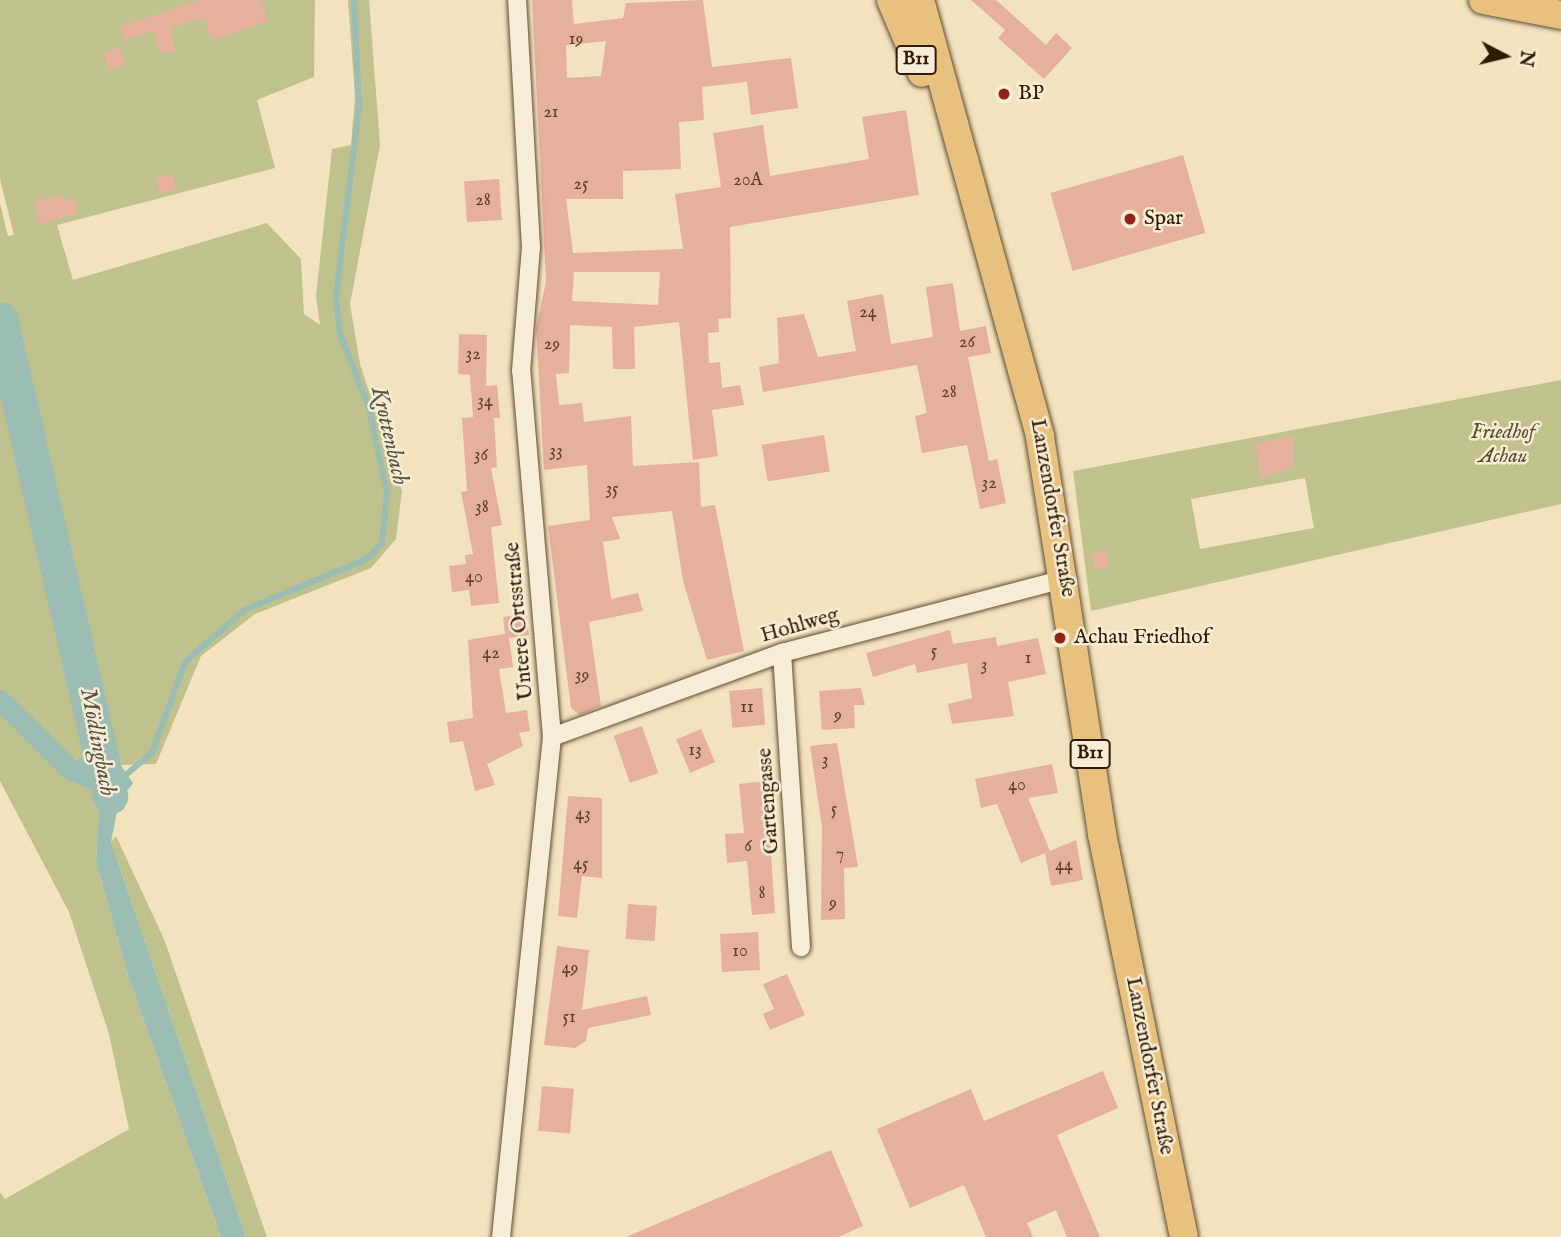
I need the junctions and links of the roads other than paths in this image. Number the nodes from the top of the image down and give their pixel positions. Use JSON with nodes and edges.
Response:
{"nodes":[{"id":1,"x":517,"y":0,"type":"edge"},
{"id":2,"x":891,"y":0,"type":"edge"},
{"id":3,"x":920,"y":0,"type":"edge"},
{"id":4,"x":1483,"y":0,"type":"edge"},
{"id":5,"x":1561,"y":15,"type":"edge"},
{"id":6,"x":949,"y":117,"type":"junction"},
{"id":7,"x":1066,"y":578,"type":"junction"},
{"id":8,"x":782,"y":653,"type":"junction"},
{"id":9,"x":552,"y":737,"type":"junction"},
{"id":10,"x":801,"y":947,"type":"dead end"},
{"id":11,"x":501,"y":1237,"type":"edge"},
{"id":12,"x":1184,"y":1237,"type":"edge"}],
"edges":[{"from":1,"to":9,"type":"street","name":"Untere Ortsstraße"},
{"from":2,"to":6,"type":"main road","number":"B11"},
{"from":3,"to":6,"type":"main road","number":"B11"},
{"from":4,"to":5,"type":"main road"},
{"from":6,"to":7,"type":"main road","name":"Lanzendorfer Straße","number":"B11"},
{"from":7,"to":8,"type":"street","name":"Hohlweg"},
{"from":7,"to":12,"type":"main road","name":"Lanzendorfer Straße","number":"B11"},
{"from":8,"to":9,"type":"street","name":"Hohlweg"},
{"from":8,"to":10,"type":"street","name":"Gartengasse"},
{"from":9,"to":11,"type":"street","name":"Untere Ortsstraße"}]}
